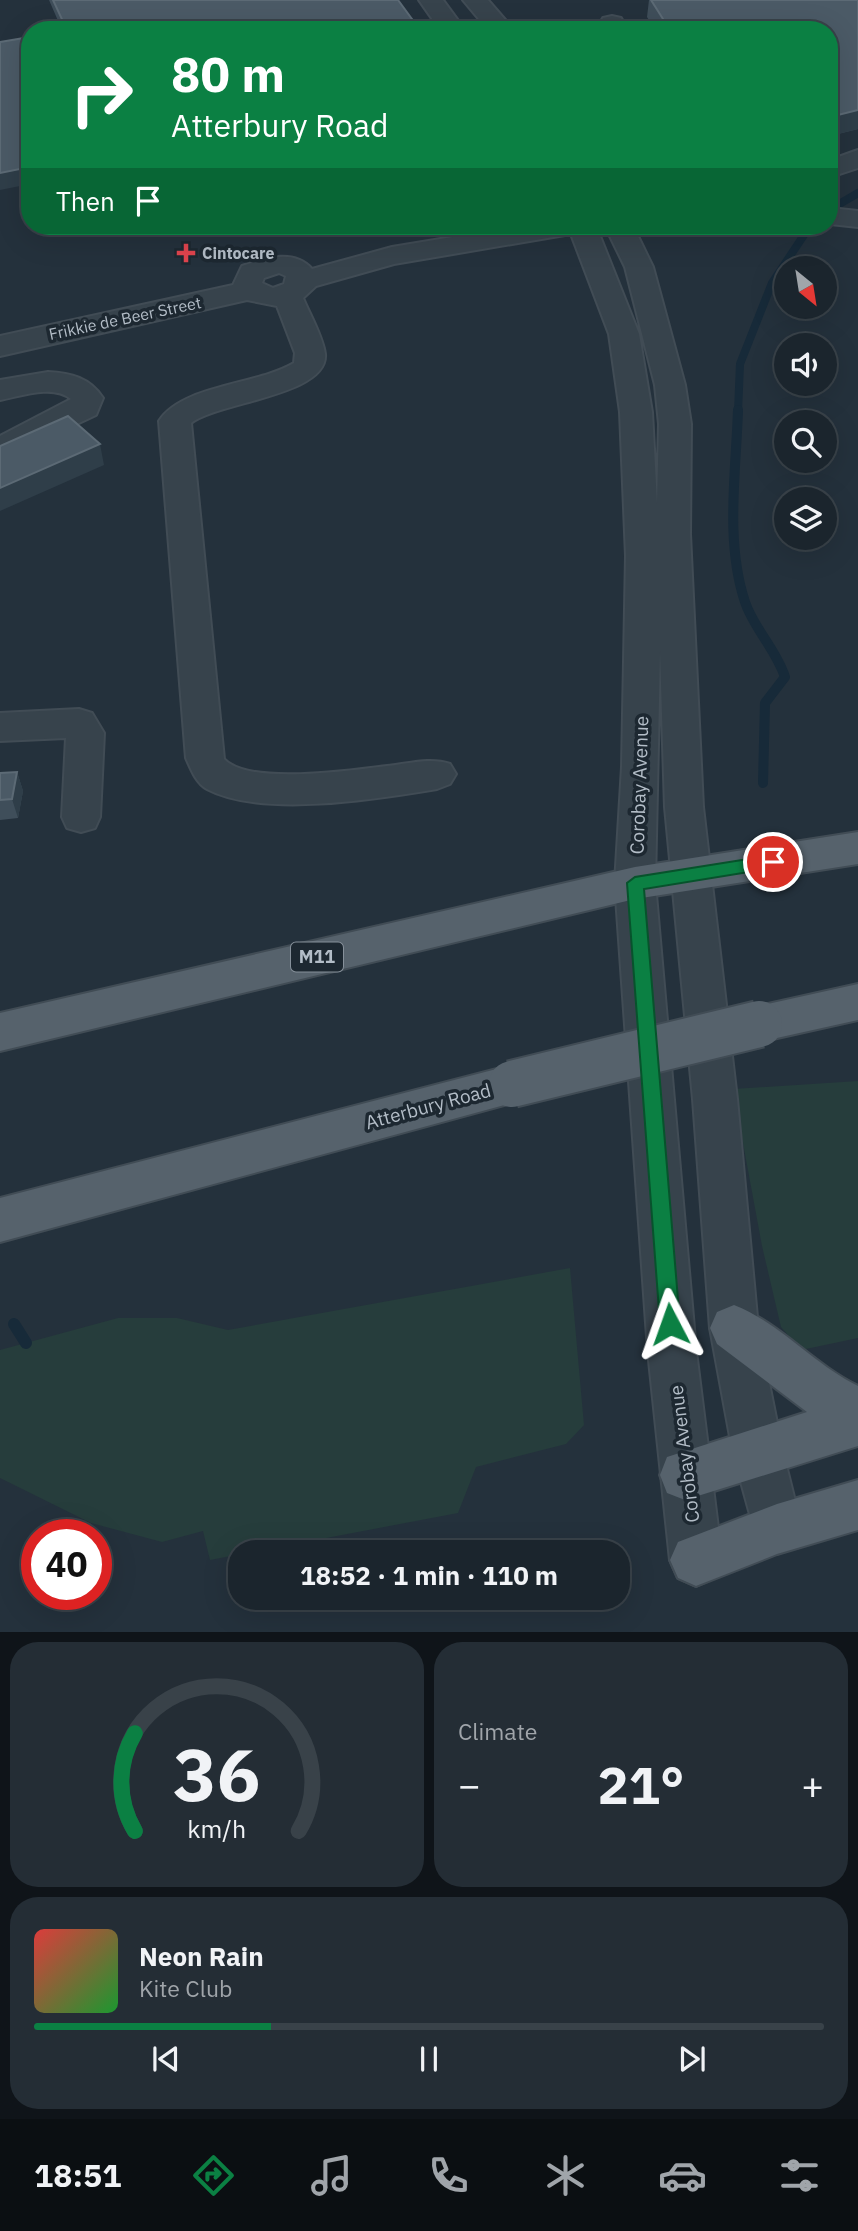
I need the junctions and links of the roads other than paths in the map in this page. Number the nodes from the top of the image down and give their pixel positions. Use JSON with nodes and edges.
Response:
{"nodes":[{"id":1,"x":431,"y":0,"type":"edge"},
{"id":2,"x":475,"y":0,"type":"edge"},
{"id":3,"x":446,"y":21,"type":"edge"},
{"id":4,"x":494,"y":21,"type":"edge"},
{"id":5,"x":858,"y":158,"type":"edge"},
{"id":6,"x":838,"y":166,"type":"edge"},
{"id":7,"x":838,"y":217,"type":"edge"},
{"id":8,"x":858,"y":219,"type":"edge"},
{"id":9,"x":443,"y":235,"type":"edge"},
{"id":10,"x":514,"y":235,"type":"edge"},
{"id":11,"x":586,"y":235,"type":"edge"},
{"id":12,"x":623,"y":235,"type":"edge"},
{"id":13,"x":279,"y":285,"type":"junction"},
{"id":14,"x":0,"y":346,"type":"edge"},
{"id":15,"x":0,"y":390,"type":"edge"},
{"id":16,"x":0,"y":449,"type":"edge"},
{"id":17,"x":0,"y":727,"type":"edge"},
{"id":18,"x":437,"y":774,"type":"dead end"},
{"id":19,"x":81,"y":817,"type":"dead end"},
{"id":20,"x":858,"y":848,"type":"edge"},
{"id":21,"x":691,"y":874,"type":"junction"},
{"id":22,"x":635,"y":883,"type":"junction"},
{"id":23,"x":858,"y":1002,"type":"edge"},
{"id":24,"x":858,"y":1020,"type":"edge"},
{"id":25,"x":759,"y":1024,"type":"junction"},
{"id":26,"x":0,"y":1032,"type":"edge"},
{"id":27,"x":0,"y":1220,"type":"edge"},
{"id":28,"x":734,"y":1328,"type":"junction"},
{"id":29,"x":858,"y":1411,"type":"edge"},
{"id":30,"x":858,"y":1421,"type":"edge"},
{"id":31,"x":758,"y":1453,"type":"junction"},
{"id":32,"x":685,"y":1475,"type":"junction"},
{"id":33,"x":858,"y":1505,"type":"edge"},
{"id":34,"x":776,"y":1529,"type":"junction"},
{"id":35,"x":696,"y":1560,"type":"joint"}],
"edges":[{"from":1,"to":3,"type":"street"},
{"from":2,"to":4,"type":"street"},
{"from":5,"to":6,"type":"street"},
{"from":7,"to":8,"type":"street"},
{"from":9,"to":13,"type":"street","name":"Frikkie de Beer Street"},
{"from":10,"to":13,"type":"street","name":"Frikkie de Beer Street"},
{"from":11,"to":22,"type":"street","name":"Corobay Avenue"},
{"from":12,"to":21,"type":"street","name":"Corobay Avenue"},
{"from":13,"to":14,"type":"street","name":"Frikkie de Beer Street"},
{"from":13,"to":18,"type":"street"},
{"from":15,"to":16,"type":"street"},
{"from":17,"to":19,"type":"street"},
{"from":20,"to":21,"type":"main road","number":"M11"},
{"from":21,"to":22,"type":"main road","number":"M11"},
{"from":21,"to":28,"type":"street","name":"Corobay Avenue"},
{"from":22,"to":26,"type":"main road","number":"M11"},
{"from":22,"to":32,"type":"street","name":"Corobay Avenue"},
{"from":23,"to":25,"type":"main road","name":"Atterbury Road"},
{"from":24,"to":25,"type":"main road"},
{"from":25,"to":27,"type":"main road","name":"Atterbury Road","bridge":true},
{"from":28,"to":29,"type":"main road"},
{"from":28,"to":31,"type":"street","name":"Corobay Avenue"},
{"from":30,"to":31,"type":"main road"},
{"from":31,"to":32,"type":"main road"},
{"from":31,"to":34,"type":"street","name":"Corobay Avenue"},
{"from":32,"to":35,"type":"street","name":"Corobay Avenue"},
{"from":33,"to":34,"type":"main road"},
{"from":34,"to":35,"type":"main road"}]}
